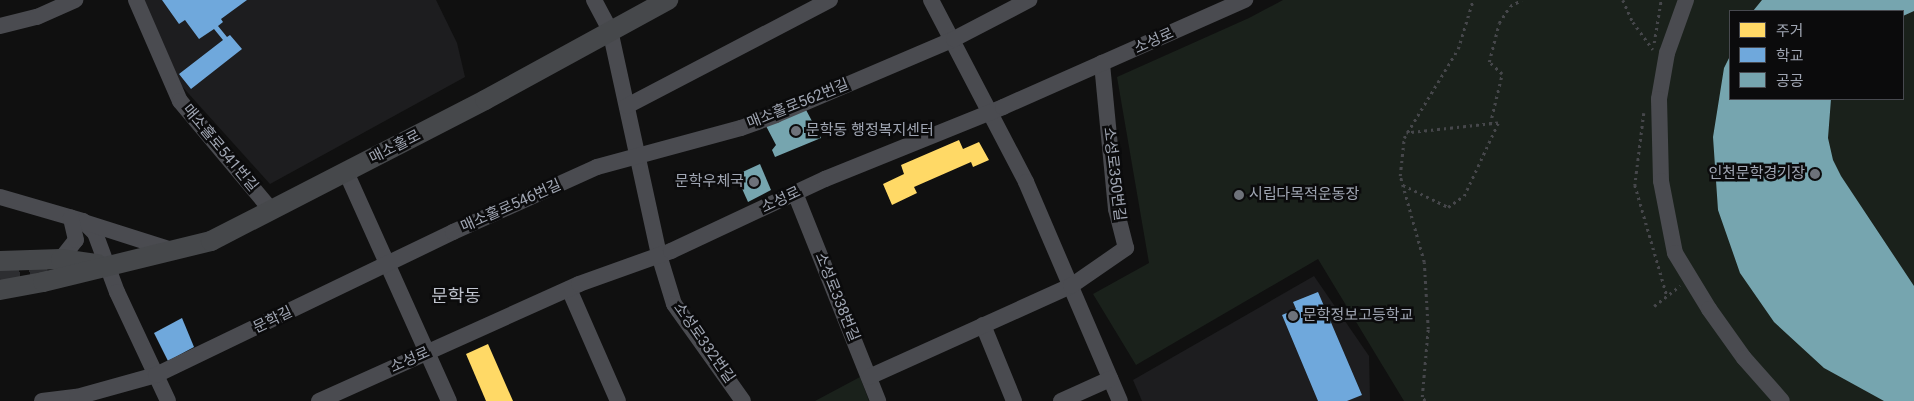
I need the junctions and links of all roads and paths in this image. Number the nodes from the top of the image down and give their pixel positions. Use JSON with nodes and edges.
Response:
{"nodes":[{"id":1,"x":75,"y":0,"type":"edge"},
{"id":2,"x":136,"y":0,"type":"edge"},
{"id":3,"x":594,"y":0,"type":"edge"},
{"id":4,"x":668,"y":0,"type":"edge"},
{"id":5,"x":830,"y":0,"type":"edge"},
{"id":6,"x":931,"y":0,"type":"edge"},
{"id":7,"x":1029,"y":0,"type":"edge"},
{"id":8,"x":1245,"y":0,"type":"edge"},
{"id":9,"x":1473,"y":0,"type":"edge"},
{"id":10,"x":1522,"y":0,"type":"edge"},
{"id":11,"x":1622,"y":0,"type":"edge"},
{"id":12,"x":1686,"y":0,"type":"edge"},
{"id":13,"x":0,"y":26,"type":"edge"},
{"id":14,"x":610,"y":30,"type":"junction"},
{"id":15,"x":954,"y":39,"type":"junction"},
{"id":16,"x":1653,"y":50,"type":"dead end"},
{"id":17,"x":1102,"y":63,"type":"junction"},
{"id":18,"x":627,"y":106,"type":"junction"},
{"id":19,"x":992,"y":111,"type":"junction"},
{"id":20,"x":1490,"y":124,"type":"junction"},
{"id":21,"x":1407,"y":132,"type":"junction"},
{"id":22,"x":637,"y":154,"type":"junction"},
{"id":23,"x":346,"y":172,"type":"junction"},
{"id":24,"x":1403,"y":185,"type":"junction"},
{"id":25,"x":795,"y":193,"type":"junction"},
{"id":26,"x":0,"y":197,"type":"edge"},
{"id":27,"x":272,"y":211,"type":"junction"},
{"id":28,"x":77,"y":220,"type":"junction"},
{"id":29,"x":175,"y":251,"type":"junction"},
{"id":30,"x":659,"y":255,"type":"junction"},
{"id":31,"x":61,"y":259,"type":"junction"},
{"id":32,"x":0,"y":261,"type":"edge"},
{"id":33,"x":388,"y":264,"type":"junction"},
{"id":34,"x":110,"y":265,"type":"junction"},
{"id":35,"x":1071,"y":286,"type":"junction"},
{"id":36,"x":569,"y":289,"type":"junction"},
{"id":37,"x":0,"y":290,"type":"edge"},
{"id":38,"x":983,"y":325,"type":"junction"},
{"id":39,"x":427,"y":352,"type":"junction"},
{"id":40,"x":156,"y":376,"type":"junction"},
{"id":41,"x":869,"y":377,"type":"junction"},
{"id":42,"x":1110,"y":379,"type":"junction"},
{"id":43,"x":78,"y":399,"type":"edge"},
{"id":44,"x":42,"y":401,"type":"edge"},
{"id":45,"x":168,"y":401,"type":"edge"},
{"id":46,"x":318,"y":401,"type":"edge"},
{"id":47,"x":449,"y":401,"type":"edge"},
{"id":48,"x":618,"y":401,"type":"edge"},
{"id":49,"x":743,"y":401,"type":"edge"},
{"id":50,"x":878,"y":401,"type":"edge"},
{"id":51,"x":1014,"y":401,"type":"edge"},
{"id":52,"x":1061,"y":401,"type":"edge"},
{"id":53,"x":1120,"y":401,"type":"edge"},
{"id":54,"x":1425,"y":401,"type":"edge"},
{"id":55,"x":1782,"y":401,"type":"edge"}],
"edges":[{"from":1,"to":13,"type":"street"},
{"from":2,"to":27,"type":"street","name":"매소홀로541번길"},
{"from":3,"to":14,"type":"street"},
{"from":4,"to":14,"type":"main road","name":"매소홀로"},
{"from":5,"to":18,"type":"street"},
{"from":6,"to":15,"type":"street"},
{"from":7,"to":15,"type":"street","name":"매소홀로562번길"},
{"from":8,"to":17,"type":"street","name":"소성로"},
{"from":9,"to":21,"type":"path"},
{"from":10,"to":20,"type":"path"},
{"from":11,"to":16,"type":"path"},
{"from":12,"to":55,"type":"street"},
{"from":14,"to":18,"type":"street"},
{"from":14,"to":23,"type":"main road","name":"매소홀로"},
{"from":15,"to":19,"type":"street"},
{"from":15,"to":22,"type":"street","name":"매소홀로562번길"},
{"from":17,"to":19,"type":"street","name":"소성로"},
{"from":17,"to":35,"type":"street","name":"소성로350번길"},
{"from":18,"to":22,"type":"street"},
{"from":19,"to":25,"type":"street","name":"소성로"},
{"from":19,"to":35,"type":"street"},
{"from":20,"to":21,"type":"path"},
{"from":20,"to":24,"type":"path"},
{"from":21,"to":24,"type":"path"},
{"from":22,"to":30,"type":"street"},
{"from":22,"to":33,"type":"street","name":"매소홀로546번길"},
{"from":23,"to":27,"type":"main road","name":"매소홀로"},
{"from":23,"to":33,"type":"street"},
{"from":24,"to":54,"type":"path"},
{"from":25,"to":30,"type":"street","name":"소성로"},
{"from":25,"to":41,"type":"street","name":"소성로338번길"},
{"from":26,"to":28,"type":"street"},
{"from":27,"to":29,"type":"main road","name":"매소홀로"},
{"from":28,"to":29,"type":"street"},
{"from":28,"to":31,"type":"street"},
{"from":28,"to":34,"type":"street"},
{"from":29,"to":34,"type":"main road","name":"매소홀로"},
{"from":30,"to":36,"type":"street","name":"소성로"},
{"from":30,"to":49,"type":"street","name":"소성로332번길"},
{"from":31,"to":32,"type":"main road"},
{"from":31,"to":34,"type":"main road"},
{"from":33,"to":39,"type":"street"},
{"from":33,"to":40,"type":"street","name":"문학길"},
{"from":34,"to":37,"type":"main road","name":"매소홀로"},
{"from":34,"to":40,"type":"street"},
{"from":35,"to":38,"type":"street","name":"소성로350번길"},
{"from":35,"to":42,"type":"street"},
{"from":36,"to":39,"type":"street","name":"소성로"},
{"from":36,"to":48,"type":"street"},
{"from":38,"to":41,"type":"street","name":"소성로350번길"},
{"from":38,"to":51,"type":"street"},
{"from":39,"to":46,"type":"street","name":"소성로"},
{"from":39,"to":47,"type":"street"},
{"from":40,"to":43,"type":"street","name":"문학길"},
{"from":40,"to":45,"type":"street"},
{"from":41,"to":50,"type":"street","name":"소성로338번길"},
{"from":42,"to":52,"type":"street"},
{"from":42,"to":53,"type":"street"},
{"from":43,"to":44,"type":"street","name":"문학길"}]}
